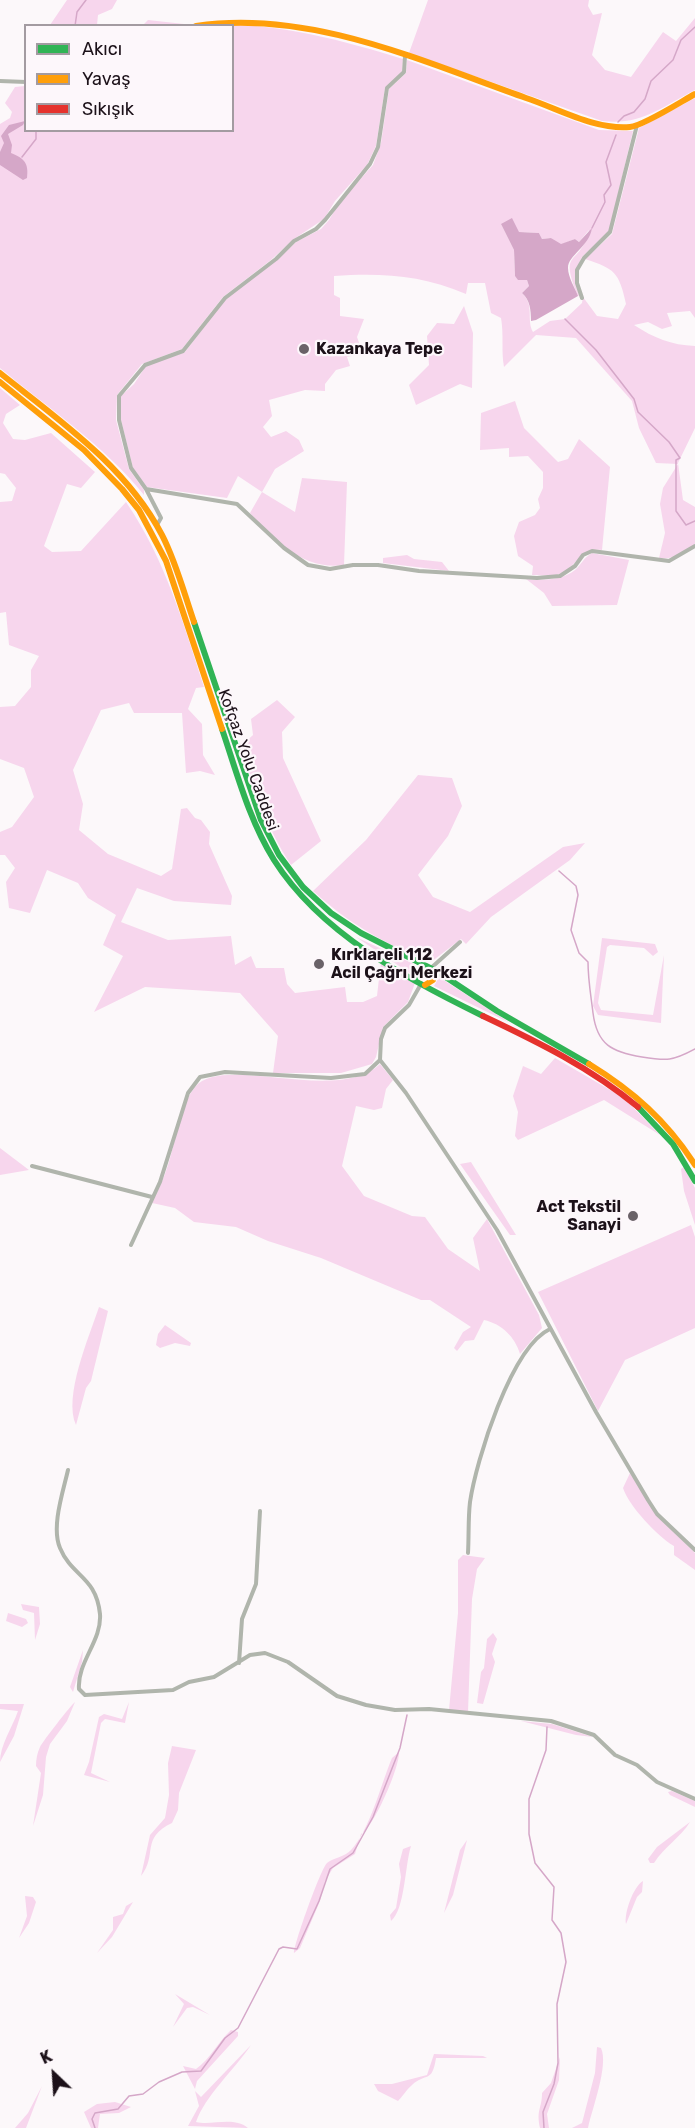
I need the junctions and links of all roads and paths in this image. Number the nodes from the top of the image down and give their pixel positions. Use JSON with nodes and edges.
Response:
{"nodes":[{"id":1,"x":204,"y":24,"type":"edge"},
{"id":2,"x":405,"y":56,"type":"junction"},
{"id":3,"x":0,"y":81,"type":"edge"},
{"id":4,"x":24,"y":82,"type":"edge"},
{"id":5,"x":695,"y":94,"type":"edge"},
{"id":6,"x":637,"y":124,"type":"junction"},
{"id":7,"x":582,"y":298,"type":"dead end"},
{"id":8,"x":0,"y":372,"type":"edge"},
{"id":9,"x":0,"y":382,"type":"edge"},
{"id":10,"x":146,"y":489,"type":"junction"},
{"id":11,"x":157,"y":525,"type":"junction"},
{"id":12,"x":695,"y":546,"type":"edge"},
{"id":13,"x":460,"y":942,"type":"dead end"},
{"id":14,"x":429,"y":968,"type":"junction"},
{"id":15,"x":419,"y":983,"type":"junction"},
{"id":16,"x":380,"y":1060,"type":"junction"},
{"id":17,"x":695,"y":1165,"type":"edge"},
{"id":18,"x":32,"y":1166,"type":"dead end"},
{"id":19,"x":695,"y":1181,"type":"edge"},
{"id":20,"x":153,"y":1197,"type":"junction"},
{"id":21,"x":131,"y":1245,"type":"dead end"},
{"id":22,"x":550,"y":1329,"type":"junction"},
{"id":23,"x":68,"y":1470,"type":"dead end"},
{"id":24,"x":260,"y":1511,"type":"dead end"},
{"id":25,"x":695,"y":1550,"type":"edge"},
{"id":26,"x":468,"y":1553,"type":"dead end"},
{"id":27,"x":239,"y":1663,"type":"junction"},
{"id":28,"x":695,"y":1800,"type":"edge"}],
"edges":[{"from":1,"to":2,"type":"main road"},
{"from":2,"to":6,"type":"main road"},
{"from":2,"to":10,"type":"street"},
{"from":3,"to":4,"type":"street"},
{"from":5,"to":6,"type":"main road"},
{"from":6,"to":7,"type":"street"},
{"from":8,"to":11,"type":"main road","name":"Kofçaz Yolu Caddesi"},
{"from":9,"to":15,"type":"main road","name":"Kofçaz Yolu Caddesi"},
{"from":10,"to":11,"type":"street"},
{"from":10,"to":12,"type":"street"},
{"from":11,"to":14,"type":"main road","name":"Kofçaz Yolu Caddesi"},
{"from":13,"to":14,"type":"street"},
{"from":14,"to":15,"type":"main road"},
{"from":14,"to":15,"type":"main road"},
{"from":14,"to":17,"type":"main road","name":"Kofçaz Yolu Caddesi"},
{"from":15,"to":16,"type":"street"},
{"from":15,"to":19,"type":"main road","name":"Kofçaz Yolu Caddesi"},
{"from":16,"to":20,"type":"street"},
{"from":16,"to":22,"type":"street"},
{"from":18,"to":20,"type":"street"},
{"from":20,"to":21,"type":"street"},
{"from":22,"to":25,"type":"street"},
{"from":22,"to":26,"type":"street"},
{"from":23,"to":27,"type":"street"},
{"from":24,"to":27,"type":"street"},
{"from":27,"to":28,"type":"street"}]}
